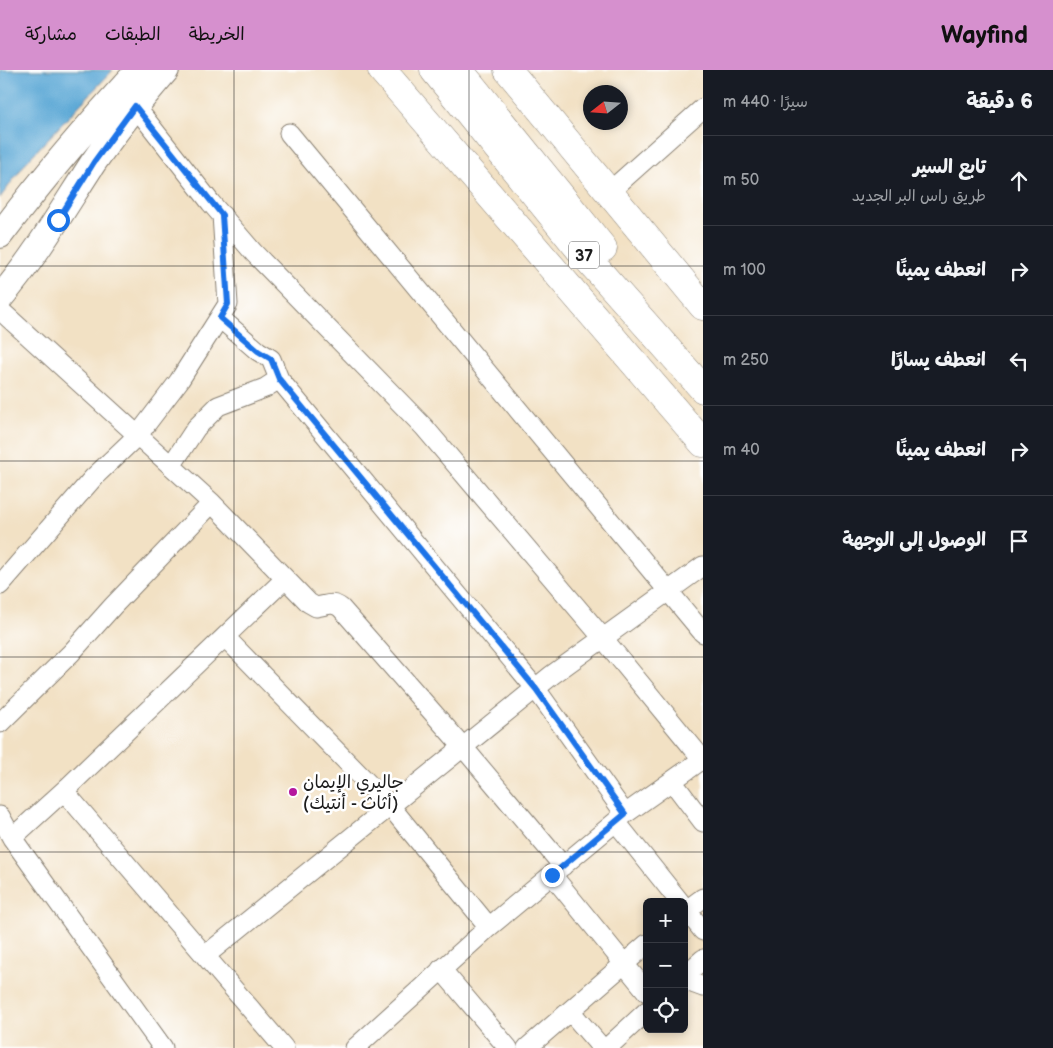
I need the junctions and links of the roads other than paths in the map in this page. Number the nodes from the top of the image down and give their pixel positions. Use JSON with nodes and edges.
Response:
{"nodes":[{"id":1,"x":139,"y":70,"type":"edge"},
{"id":2,"x":166,"y":70,"type":"edge"},
{"id":3,"x":382,"y":70,"type":"edge"},
{"id":4,"x":412,"y":70,"type":"edge"},
{"id":5,"x":434,"y":70,"type":"edge"},
{"id":6,"x":459,"y":70,"type":"edge"},
{"id":7,"x":508,"y":70,"type":"edge"},
{"id":8,"x":411,"y":103,"type":"junction"},
{"id":9,"x":135,"y":106,"type":"junction"},
{"id":10,"x":703,"y":108,"type":"edge"},
{"id":11,"x":479,"y":109,"type":"junction"},
{"id":12,"x":289,"y":133,"type":"dead end"},
{"id":13,"x":609,"y":192,"type":"junction"},
{"id":14,"x":25,"y":202,"type":"junction"},
{"id":15,"x":222,"y":215,"type":"junction"},
{"id":16,"x":58,"y":220,"type":"junction"},
{"id":17,"x":0,"y":235,"type":"edge"},
{"id":18,"x":0,"y":298,"type":"edge"},
{"id":19,"x":703,"y":306,"type":"edge"},
{"id":20,"x":0,"y":310,"type":"edge"},
{"id":21,"x":220,"y":318,"type":"junction"},
{"id":22,"x":703,"y":362,"type":"edge"},
{"id":23,"x":279,"y":379,"type":"junction"},
{"id":24,"x":703,"y":389,"type":"edge"},
{"id":25,"x":138,"y":435,"type":"junction"},
{"id":26,"x":703,"y":443,"type":"edge"},
{"id":27,"x":171,"y":466,"type":"junction"},
{"id":28,"x":212,"y":503,"type":"junction"},
{"id":29,"x":703,"y":566,"type":"edge"},
{"id":30,"x":285,"y":579,"type":"junction"},
{"id":31,"x":0,"y":585,"type":"edge"},
{"id":32,"x":668,"y":591,"type":"junction"},
{"id":33,"x":703,"y":634,"type":"edge"},
{"id":34,"x":225,"y":636,"type":"junction"},
{"id":35,"x":602,"y":637,"type":"junction"},
{"id":36,"x":536,"y":689,"type":"junction"},
{"id":37,"x":0,"y":723,"type":"edge"},
{"id":38,"x":463,"y":747,"type":"junction"},
{"id":39,"x":703,"y":759,"type":"edge"},
{"id":40,"x":672,"y":781,"type":"junction"},
{"id":41,"x":64,"y":791,"type":"junction"},
{"id":42,"x":390,"y":806,"type":"junction"},
{"id":43,"x":0,"y":816,"type":"edge"},
{"id":44,"x":621,"y":818,"type":"junction"},
{"id":45,"x":703,"y":822,"type":"edge"},
{"id":46,"x":12,"y":838,"type":"junction"},
{"id":47,"x":557,"y":871,"type":"junction"},
{"id":48,"x":677,"y":898,"type":"edge"},
{"id":49,"x":703,"y":898,"type":"edge"},
{"id":50,"x":688,"y":906,"type":"edge"},
{"id":51,"x":688,"y":913,"type":"edge"},
{"id":52,"x":489,"y":927,"type":"junction"},
{"id":53,"x":703,"y":931,"type":"edge"},
{"id":54,"x":643,"y":948,"type":"edge"},
{"id":55,"x":206,"y":955,"type":"junction"},
{"id":56,"x":703,"y":959,"type":"edge"},
{"id":57,"x":625,"y":964,"type":"junction"},
{"id":58,"x":442,"y":970,"type":"junction"},
{"id":59,"x":688,"y":972,"type":"edge"},
{"id":60,"x":688,"y":981,"type":"edge"},
{"id":61,"x":703,"y":987,"type":"edge"},
{"id":62,"x":644,"y":988,"type":"edge"},
{"id":63,"x":570,"y":1011,"type":"junction"},
{"id":64,"x":643,"y":1015,"type":"edge"},
{"id":65,"x":163,"y":1048,"type":"edge"},
{"id":66,"x":284,"y":1048,"type":"edge"},
{"id":67,"x":355,"y":1048,"type":"edge"},
{"id":68,"x":508,"y":1048,"type":"edge"},
{"id":69,"x":527,"y":1048,"type":"edge"},
{"id":70,"x":602,"y":1048,"type":"edge"},
{"id":71,"x":607,"y":1048,"type":"edge"}],
"edges":[{"from":1,"to":14,"type":"main road"},
{"from":2,"to":9,"type":"main road"},
{"from":3,"to":8,"type":"highway"},
{"from":4,"to":8,"type":"highway"},
{"from":5,"to":11,"type":"highway","number":"37"},
{"from":6,"to":11,"type":"highway","number":"37"},
{"from":7,"to":13,"type":"highway"},
{"from":8,"to":26,"type":"highway"},
{"from":9,"to":15,"type":"street"},
{"from":9,"to":16,"type":"main road"},
{"from":10,"to":13,"type":"street"},
{"from":11,"to":22,"type":"highway","number":"37"},
{"from":11,"to":24,"type":"highway","number":"37"},
{"from":12,"to":32,"type":"street"},
{"from":13,"to":19,"type":"highway"},
{"from":14,"to":16,"type":"main road"},
{"from":14,"to":17,"type":"main road"},
{"from":15,"to":21,"type":"street"},
{"from":15,"to":35,"type":"street"},
{"from":16,"to":18,"type":"main road"},
{"from":20,"to":25,"type":"street"},
{"from":21,"to":23,"type":"street"},
{"from":21,"to":25,"type":"street"},
{"from":23,"to":27,"type":"street"},
{"from":23,"to":36,"type":"street"},
{"from":25,"to":27,"type":"street"},
{"from":25,"to":31,"type":"street"},
{"from":27,"to":28,"type":"street"},
{"from":28,"to":30,"type":"street"},
{"from":28,"to":37,"type":"street"},
{"from":29,"to":32,"type":"street"},
{"from":30,"to":34,"type":"street"},
{"from":30,"to":38,"type":"street"},
{"from":32,"to":33,"type":"street"},
{"from":32,"to":35,"type":"street"},
{"from":34,"to":41,"type":"street"},
{"from":34,"to":42,"type":"street"},
{"from":35,"to":36,"type":"street"},
{"from":35,"to":39,"type":"street"},
{"from":36,"to":38,"type":"street"},
{"from":36,"to":44,"type":"street"},
{"from":38,"to":42,"type":"street"},
{"from":38,"to":47,"type":"street"},
{"from":39,"to":40,"type":"street"},
{"from":40,"to":44,"type":"street"},
{"from":40,"to":45,"type":"street"},
{"from":41,"to":46,"type":"street"},
{"from":41,"to":55,"type":"street"},
{"from":42,"to":52,"type":"street"},
{"from":42,"to":55,"type":"street"},
{"from":43,"to":46,"type":"street"},
{"from":44,"to":47,"type":"street"},
{"from":44,"to":48,"type":"street"},
{"from":46,"to":65,"type":"street"},
{"from":47,"to":52,"type":"street"},
{"from":47,"to":57,"type":"street"},
{"from":49,"to":50,"type":"street"},
{"from":51,"to":53,"type":"street"},
{"from":52,"to":58,"type":"street"},
{"from":54,"to":57,"type":"street"},
{"from":55,"to":66,"type":"street"},
{"from":56,"to":59,"type":"street"},
{"from":57,"to":62,"type":"street"},
{"from":57,"to":63,"type":"street"},
{"from":58,"to":67,"type":"street"},
{"from":58,"to":68,"type":"street"},
{"from":60,"to":61,"type":"street"},
{"from":63,"to":69,"type":"street"},
{"from":63,"to":70,"type":"street"},
{"from":64,"to":71,"type":"street"}]}
